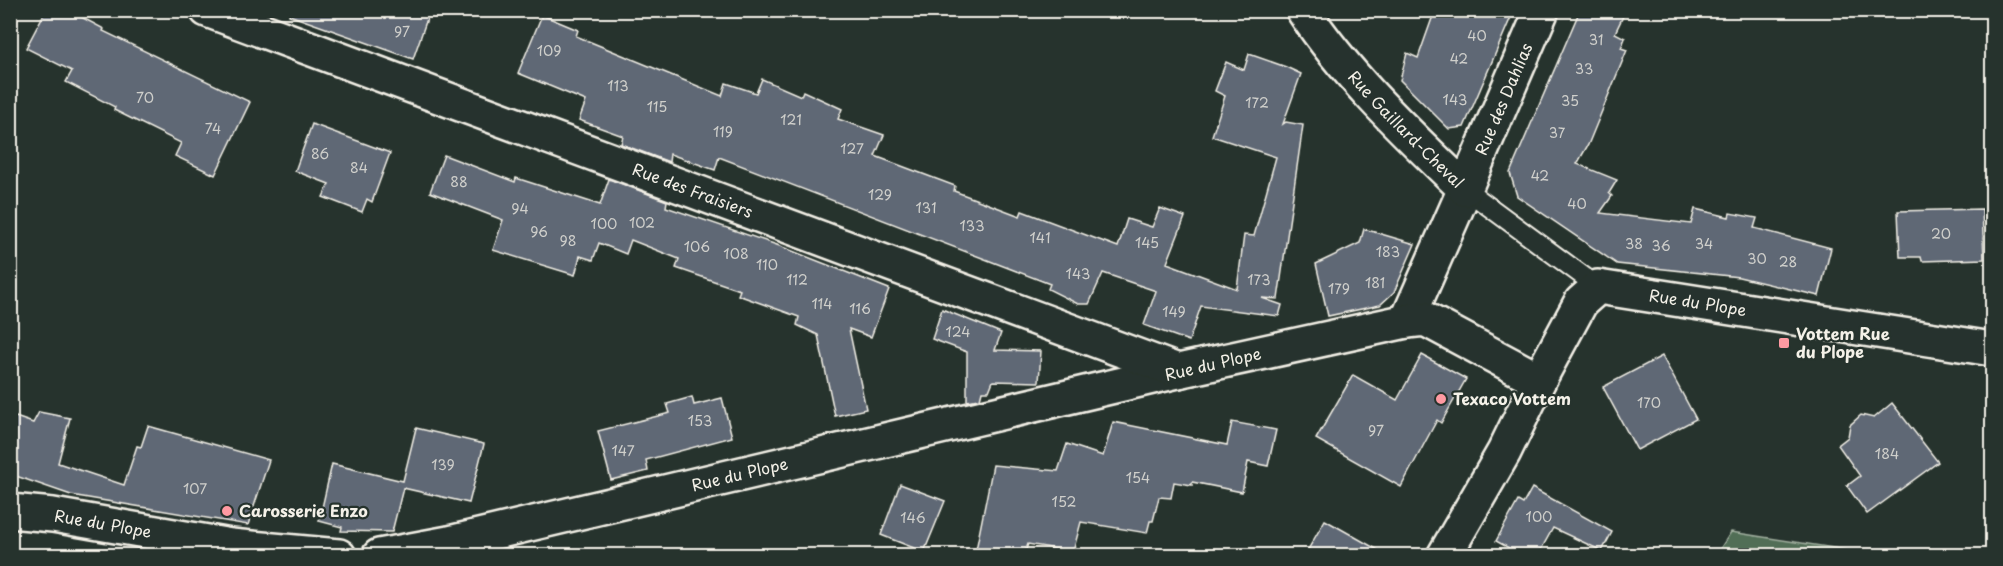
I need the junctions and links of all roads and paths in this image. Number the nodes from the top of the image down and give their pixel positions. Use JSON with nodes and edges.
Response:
{"nodes":[{"id":1,"x":207,"y":10,"type":"edge"},
{"id":2,"x":1303,"y":10,"type":"edge"},
{"id":3,"x":1542,"y":10,"type":"edge"},
{"id":4,"x":1465,"y":189,"type":"junction"},
{"id":5,"x":1598,"y":287,"type":"junction"},
{"id":6,"x":1407,"y":321,"type":"junction"},
{"id":7,"x":1992,"y":349,"type":"edge"},
{"id":8,"x":1178,"y":371,"type":"junction"},
{"id":9,"x":1539,"y":380,"type":"junction"},
{"id":10,"x":10,"y":511,"type":"edge"},
{"id":11,"x":339,"y":555,"type":"edge"},
{"id":12,"x":379,"y":555,"type":"edge"},
{"id":13,"x":1444,"y":555,"type":"edge"}],
"edges":[{"from":1,"to":8,"type":"street","name":"Rue des Fraisiers"},
{"from":2,"to":4,"type":"street","name":"Rue Gaillard-Cheval"},
{"from":3,"to":4,"type":"street","name":"Rue des Dahlias"},
{"from":4,"to":5,"type":"lane"},
{"from":4,"to":6,"type":"street","name":"Rue Gaillard-Cheval"},
{"from":5,"to":7,"type":"street","name":"Rue du Plope"},
{"from":5,"to":9,"type":"street"},
{"from":6,"to":8,"type":"street","name":"Rue du Plope"},
{"from":6,"to":9,"type":"street","name":"Rue du Plope"},
{"from":8,"to":12,"type":"street","name":"Rue du Plope"},
{"from":9,"to":13,"type":"street"},
{"from":10,"to":11,"type":"street","name":"Rue du Plope"}]}
